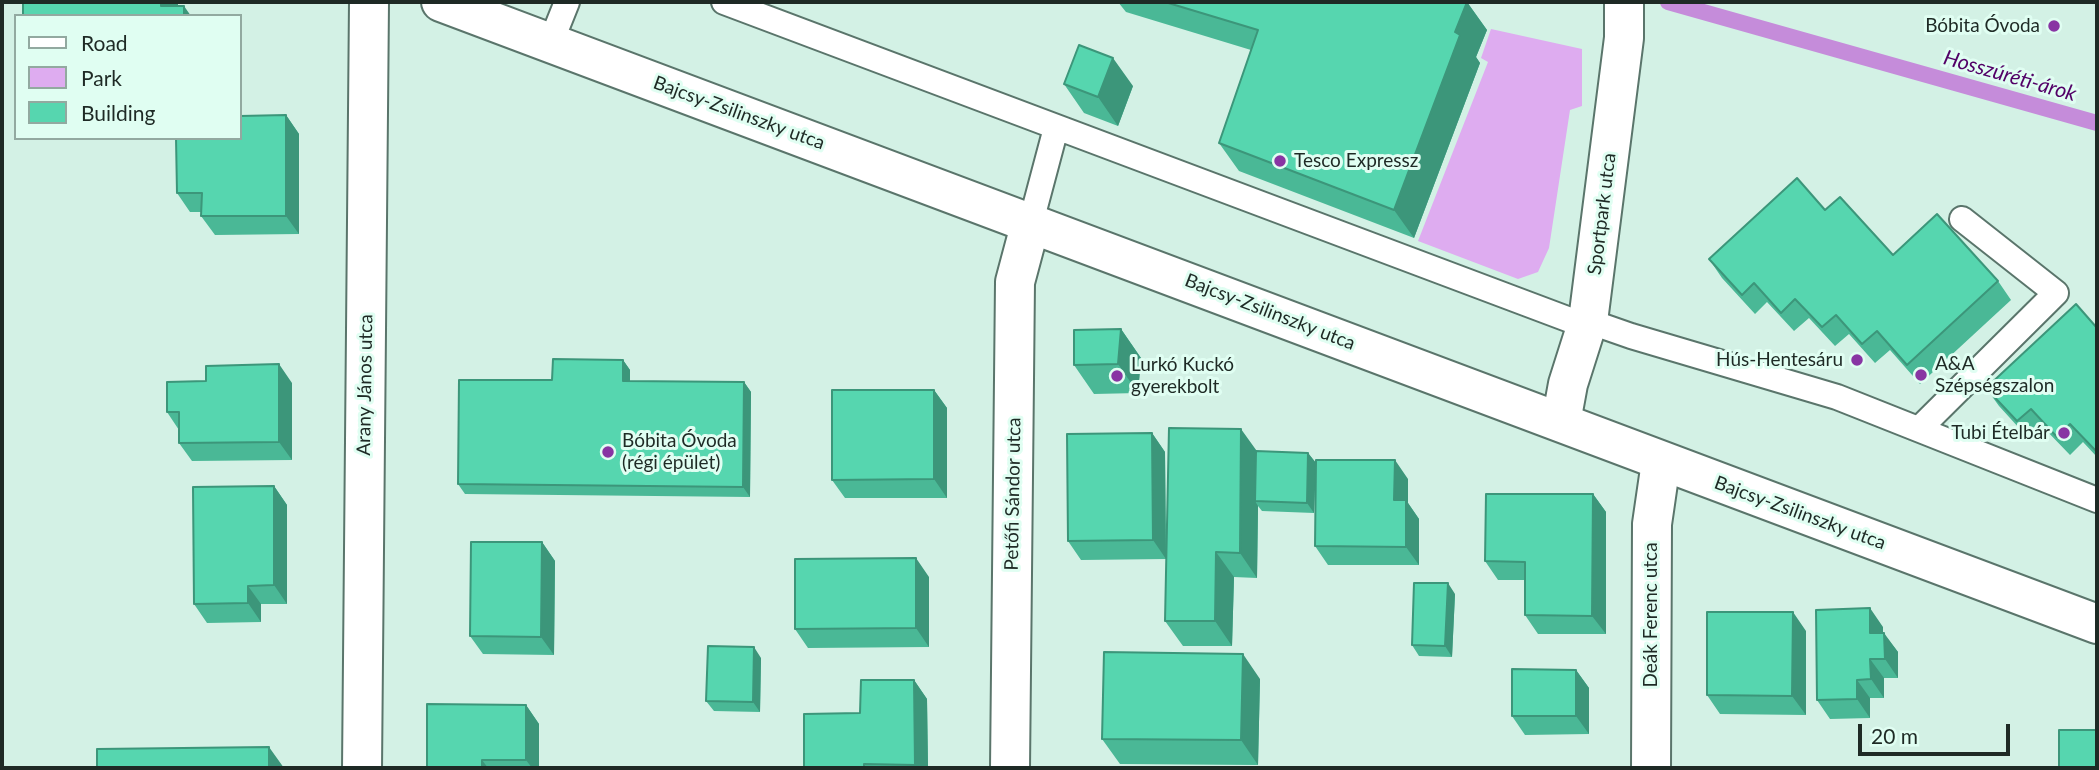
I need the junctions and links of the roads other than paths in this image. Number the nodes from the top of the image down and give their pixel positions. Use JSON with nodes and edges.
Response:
{"nodes":[{"id":1,"x":369,"y":2,"type":"edge"},
{"id":2,"x":442,"y":2,"type":"edge"},
{"id":3,"x":567,"y":2,"type":"edge"},
{"id":4,"x":724,"y":2,"type":"edge"},
{"id":5,"x":1624,"y":20,"type":"edge"},
{"id":6,"x":551,"y":42,"type":"junction"},
{"id":7,"x":1056,"y":128,"type":"junction"},
{"id":8,"x":1962,"y":219,"type":"dead end"},
{"id":9,"x":1031,"y":222,"type":"junction"},
{"id":10,"x":1587,"y":323,"type":"junction"},
{"id":11,"x":1561,"y":422,"type":"junction"},
{"id":12,"x":1919,"y":429,"type":"junction"},
{"id":13,"x":1661,"y":462,"type":"junction"},
{"id":14,"x":2097,"y":500,"type":"edge"},
{"id":15,"x":2097,"y":624,"type":"edge"},
{"id":16,"x":362,"y":768,"type":"edge"},
{"id":17,"x":1010,"y":768,"type":"edge"},
{"id":18,"x":1651,"y":768,"type":"edge"}],
"edges":[{"from":1,"to":16,"type":"street","name":"Arany János utca"},
{"from":2,"to":6,"type":"street","name":"Bajcsy-Zsilinszky utca"},
{"from":3,"to":6,"type":"lane"},
{"from":4,"to":7,"type":"lane"},
{"from":5,"to":10,"type":"street","name":"Sportpark utca"},
{"from":6,"to":9,"type":"street","name":"Bajcsy-Zsilinszky utca"},
{"from":7,"to":9,"type":"lane"},
{"from":7,"to":10,"type":"lane"},
{"from":8,"to":12,"type":"lane"},
{"from":9,"to":11,"type":"street","name":"Bajcsy-Zsilinszky utca"},
{"from":9,"to":17,"type":"street","name":"Petőfi Sándor utca"},
{"from":10,"to":11,"type":"street","name":"Sportpark utca"},
{"from":10,"to":12,"type":"lane"},
{"from":11,"to":13,"type":"street","name":"Bajcsy-Zsilinszky utca"},
{"from":12,"to":14,"type":"lane"},
{"from":13,"to":15,"type":"street","name":"Bajcsy-Zsilinszky utca"},
{"from":13,"to":18,"type":"street","name":"Deák Ferenc utca"}]}
